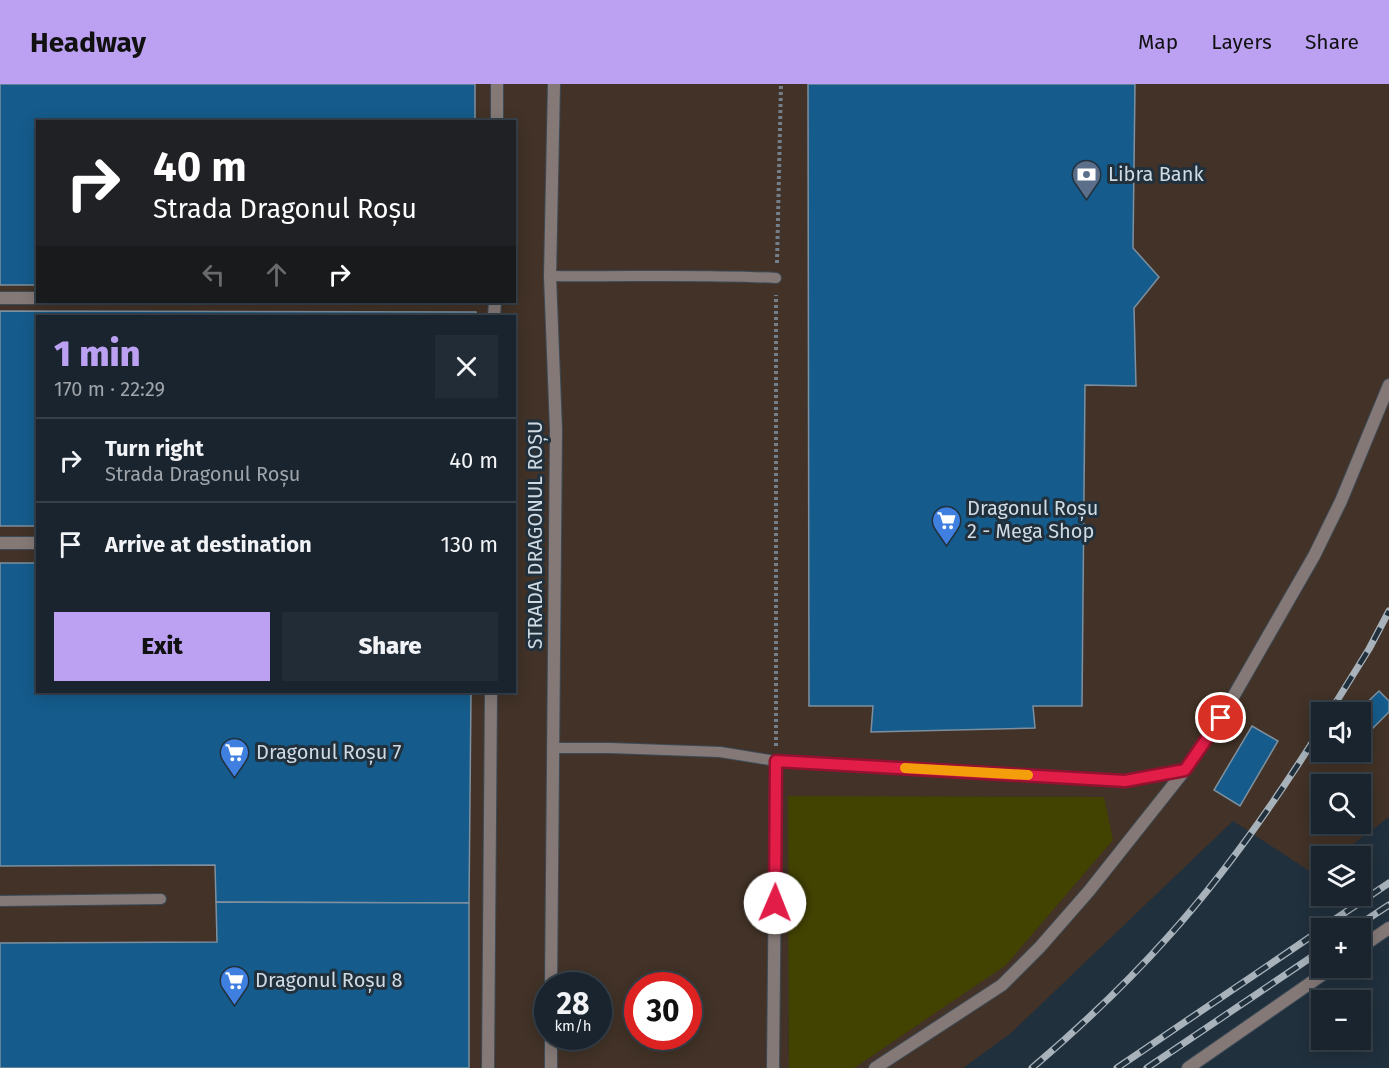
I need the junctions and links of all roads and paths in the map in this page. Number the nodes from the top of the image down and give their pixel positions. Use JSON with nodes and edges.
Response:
{"nodes":[{"id":1,"x":497,"y":84,"type":"edge"},
{"id":2,"x":554,"y":84,"type":"edge"},
{"id":3,"x":781,"y":84,"type":"edge"},
{"id":4,"x":497,"y":120,"type":"edge"},
{"id":5,"x":550,"y":276,"type":"junction"},
{"id":6,"x":776,"y":278,"type":"junction"},
{"id":7,"x":0,"y":298,"type":"edge"},
{"id":8,"x":36,"y":298,"type":"edge"},
{"id":9,"x":1389,"y":385,"type":"edge"},
{"id":10,"x":0,"y":543,"type":"edge"},
{"id":11,"x":36,"y":543,"type":"edge"},
{"id":12,"x":491,"y":693,"type":"edge"},
{"id":13,"x":553,"y":748,"type":"junction"},
{"id":14,"x":776,"y":761,"type":"junction"},
{"id":15,"x":1185,"y":770,"type":"junction"},
{"id":16,"x":161,"y":899,"type":"dead end"},
{"id":17,"x":0,"y":901,"type":"edge"},
{"id":18,"x":1389,"y":928,"type":"edge"},
{"id":19,"x":1371,"y":940,"type":"edge"},
{"id":20,"x":551,"y":972,"type":"edge"},
{"id":21,"x":1318,"y":978,"type":"edge"},
{"id":22,"x":551,"y":1050,"type":"edge"},
{"id":23,"x":488,"y":1068,"type":"edge"},
{"id":24,"x":550,"y":1068,"type":"edge"},
{"id":25,"x":774,"y":1068,"type":"edge"},
{"id":26,"x":875,"y":1068,"type":"edge"},
{"id":27,"x":1188,"y":1068,"type":"edge"}],
"edges":[{"from":1,"to":4,"type":"street"},
{"from":2,"to":5,"type":"street","name":"STRADA DRAGONUL ROȘU"},
{"from":3,"to":6,"type":"path"},
{"from":5,"to":6,"type":"lane"},
{"from":5,"to":13,"type":"street","name":"STRADA DRAGONUL ROȘU"},
{"from":6,"to":14,"type":"path"},
{"from":7,"to":8,"type":"street"},
{"from":9,"to":15,"type":"street"},
{"from":10,"to":11,"type":"street"},
{"from":12,"to":23,"type":"street"},
{"from":13,"to":14,"type":"lane"},
{"from":13,"to":20,"type":"street","name":"STRADA DRAGONUL ROȘU"},
{"from":14,"to":15,"type":"street"},
{"from":14,"to":25,"type":"street"},
{"from":15,"to":26,"type":"street"},
{"from":16,"to":17,"type":"lane"},
{"from":18,"to":19,"type":"street"},
{"from":21,"to":27,"type":"street"},
{"from":22,"to":24,"type":"street"}]}
